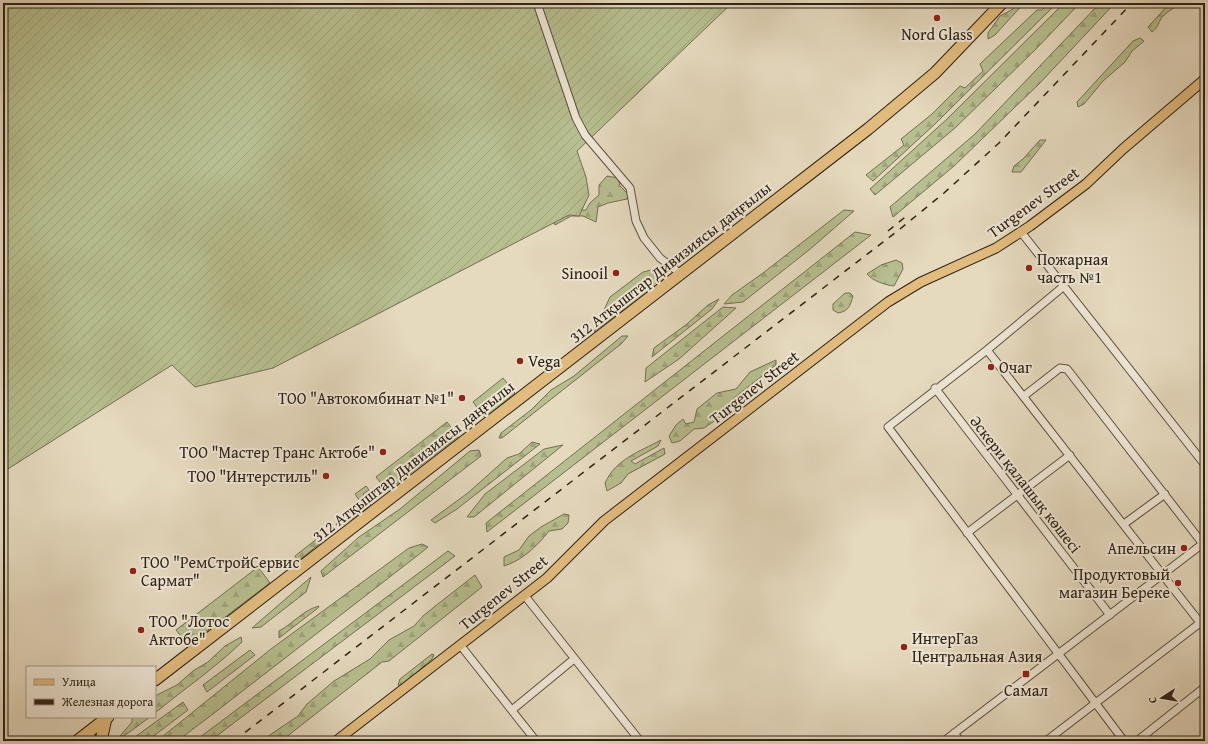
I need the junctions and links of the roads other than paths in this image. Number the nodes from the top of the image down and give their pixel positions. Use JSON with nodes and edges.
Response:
{"nodes":[{"id":1,"x":537,"y":3,"type":"edge"},
{"id":2,"x":1002,"y":3,"type":"edge"},
{"id":3,"x":1205,"y":79,"type":"edge"},
{"id":4,"x":1021,"y":232,"type":"junction"},
{"id":5,"x":681,"y":274,"type":"junction"},
{"id":6,"x":1064,"y":286,"type":"junction"},
{"id":7,"x":987,"y":350,"type":"junction"},
{"id":8,"x":936,"y":388,"type":"junction"},
{"id":9,"x":1024,"y":396,"type":"junction"},
{"id":10,"x":1070,"y":455,"type":"junction"},
{"id":11,"x":1205,"y":465,"type":"edge"},
{"id":12,"x":1165,"y":494,"type":"junction"},
{"id":13,"x":1018,"y":496,"type":"junction"},
{"id":14,"x":1124,"y":524,"type":"junction"},
{"id":15,"x":967,"y":533,"type":"junction"},
{"id":16,"x":1204,"y":543,"type":"edge"},
{"id":17,"x":1163,"y":574,"type":"junction"},
{"id":18,"x":525,"y":596,"type":"junction"},
{"id":19,"x":1110,"y":615,"type":"junction"},
{"id":20,"x":1200,"y":623,"type":"junction"},
{"id":21,"x":1205,"y":629,"type":"edge"},
{"id":22,"x":461,"y":646,"type":"junction"},
{"id":23,"x":1058,"y":655,"type":"junction"},
{"id":24,"x":574,"y":659,"type":"junction"},
{"id":25,"x":156,"y":679,"type":"edge"},
{"id":26,"x":1205,"y":687,"type":"edge"},
{"id":27,"x":1095,"y":703,"type":"junction"},
{"id":28,"x":512,"y":710,"type":"junction"},
{"id":29,"x":107,"y":718,"type":"edge"},
{"id":30,"x":954,"y":733,"type":"junction"},
{"id":31,"x":85,"y":739,"type":"edge"},
{"id":32,"x":101,"y":741,"type":"edge"},
{"id":33,"x":336,"y":741,"type":"edge"},
{"id":34,"x":536,"y":741,"type":"edge"},
{"id":35,"x":640,"y":741,"type":"edge"},
{"id":36,"x":944,"y":741,"type":"edge"},
{"id":37,"x":960,"y":741,"type":"edge"},
{"id":38,"x":1046,"y":741,"type":"edge"},
{"id":39,"x":1124,"y":741,"type":"edge"},
{"id":40,"x":1137,"y":741,"type":"edge"}],
"edges":[{"from":1,"to":5,"type":"street"},
{"from":2,"to":5,"type":"highway","name":"312 Атқыштар Дивизиясы даңғылы"},
{"from":3,"to":4,"type":"main road","name":"Turgenev Street"},
{"from":4,"to":6,"type":"street"},
{"from":4,"to":18,"type":"main road","name":"Turgenev Street"},
{"from":5,"to":25,"type":"highway","name":"312 Атқыштар Дивизиясы даңғылы"},
{"from":6,"to":7,"type":"street"},
{"from":6,"to":11,"type":"street"},
{"from":7,"to":8,"type":"street"},
{"from":7,"to":9,"type":"street"},
{"from":8,"to":13,"type":"street","name":"Әскери қалашық көшесі"},
{"from":8,"to":15,"type":"street"},
{"from":9,"to":10,"type":"street"},
{"from":9,"to":12,"type":"street"},
{"from":10,"to":13,"type":"street"},
{"from":10,"to":14,"type":"street"},
{"from":12,"to":14,"type":"street"},
{"from":12,"to":16,"type":"street"},
{"from":13,"to":15,"type":"street"},
{"from":13,"to":19,"type":"street","name":"Әскери қалашық көшесі"},
{"from":14,"to":17,"type":"street"},
{"from":15,"to":23,"type":"street"},
{"from":16,"to":17,"type":"street"},
{"from":17,"to":19,"type":"street"},
{"from":17,"to":20,"type":"street"},
{"from":18,"to":22,"type":"main road","name":"Turgenev Street"},
{"from":18,"to":24,"type":"street"},
{"from":19,"to":23,"type":"street"},
{"from":20,"to":21,"type":"street"},
{"from":20,"to":27,"type":"street"},
{"from":22,"to":28,"type":"street"},
{"from":22,"to":33,"type":"main road","name":"Turgenev Street"},
{"from":23,"to":27,"type":"street"},
{"from":23,"to":30,"type":"street"},
{"from":24,"to":28,"type":"street"},
{"from":24,"to":35,"type":"street"},
{"from":26,"to":40,"type":"street"},
{"from":27,"to":38,"type":"street"},
{"from":27,"to":39,"type":"street"},
{"from":28,"to":34,"type":"street"},
{"from":29,"to":31,"type":"highway"},
{"from":29,"to":32,"type":"highway"},
{"from":30,"to":36,"type":"street"},
{"from":30,"to":37,"type":"street"}]}
